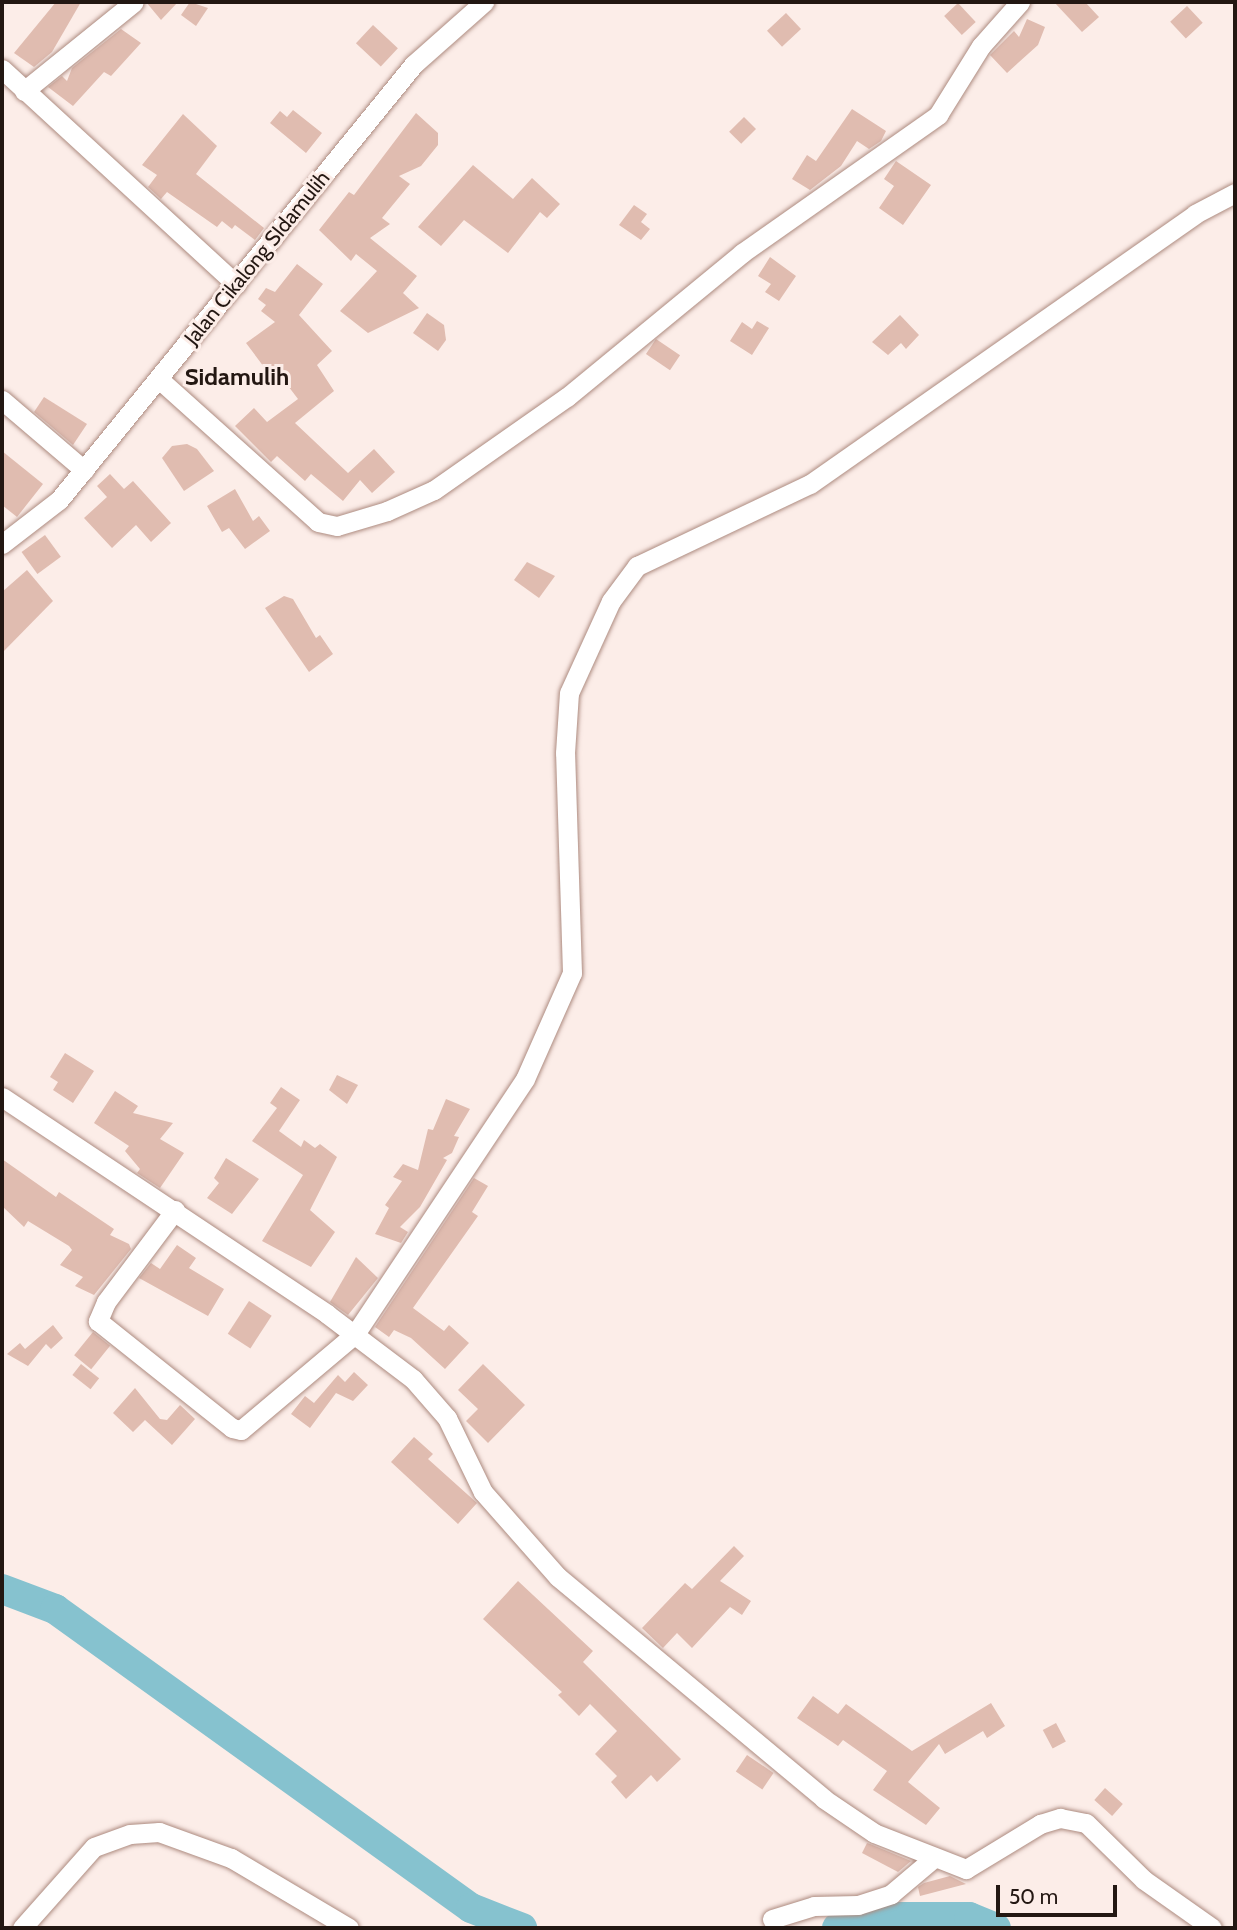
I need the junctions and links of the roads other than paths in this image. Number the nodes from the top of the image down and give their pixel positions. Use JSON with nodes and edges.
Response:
{"nodes":[{"id":1,"x":134,"y":2,"type":"edge"},
{"id":2,"x":484,"y":2,"type":"edge"},
{"id":3,"x":1020,"y":2,"type":"edge"},
{"id":4,"x":2,"y":69,"type":"edge"},
{"id":5,"x":24,"y":91,"type":"junction"},
{"id":6,"x":1235,"y":193,"type":"edge"},
{"id":7,"x":236,"y":284,"type":"junction"},
{"id":8,"x":160,"y":380,"type":"junction"},
{"id":9,"x":2,"y":400,"type":"edge"},
{"id":10,"x":83,"y":470,"type":"junction"},
{"id":11,"x":2,"y":544,"type":"edge"},
{"id":12,"x":2,"y":1097,"type":"edge"},
{"id":13,"x":175,"y":1210,"type":"junction"},
{"id":14,"x":355,"y":1334,"type":"junction"},
{"id":15,"x":935,"y":1857,"type":"junction"},
{"id":16,"x":772,"y":1919,"type":"dead end"},
{"id":17,"x":22,"y":1928,"type":"edge"},
{"id":18,"x":349,"y":1928,"type":"edge"},
{"id":19,"x":1212,"y":1928,"type":"edge"}],
"edges":[{"from":1,"to":5,"type":"street"},
{"from":2,"to":7,"type":"street","name":"Jalan Cikalong SIdamulih"},
{"from":3,"to":8,"type":"street"},
{"from":4,"to":5,"type":"street"},
{"from":5,"to":7,"type":"street"},
{"from":6,"to":14,"type":"street"},
{"from":7,"to":8,"type":"street","name":"Jalan Cikalong SIdamulih"},
{"from":8,"to":10,"type":"street","name":"Jalan Cikalong SIdamulih"},
{"from":9,"to":10,"type":"street"},
{"from":10,"to":11,"type":"street","name":"Jalan Cikalong SIdamulih"},
{"from":12,"to":13,"type":"street"},
{"from":13,"to":14,"type":"street"},
{"from":13,"to":14,"type":"street"},
{"from":14,"to":15,"type":"street"},
{"from":15,"to":16,"type":"street"},
{"from":15,"to":19,"type":"street"},
{"from":17,"to":18,"type":"street"}]}
